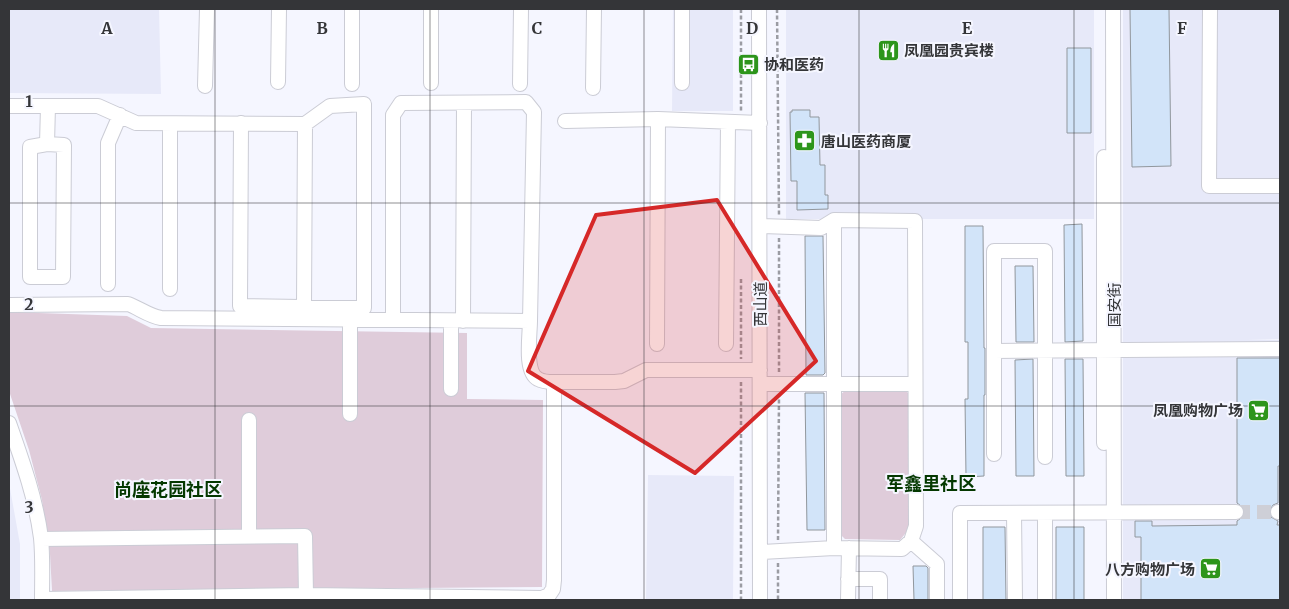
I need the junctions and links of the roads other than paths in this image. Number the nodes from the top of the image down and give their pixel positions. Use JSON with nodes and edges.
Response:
{"nodes":[{"id":1,"x":207,"y":9,"type":"edge"},
{"id":2,"x":279,"y":9,"type":"edge"},
{"id":3,"x":352,"y":9,"type":"edge"},
{"id":4,"x":431,"y":9,"type":"edge"},
{"id":5,"x":521,"y":9,"type":"edge"},
{"id":6,"x":594,"y":9,"type":"edge"},
{"id":7,"x":682,"y":9,"type":"edge"},
{"id":8,"x":759,"y":9,"type":"edge"},
{"id":9,"x":1104,"y":9,"type":"edge"},
{"id":10,"x":1113,"y":9,"type":"edge"},
{"id":11,"x":1210,"y":9,"type":"edge"},
{"id":12,"x":278,"y":82,"type":"dead end"},
{"id":13,"x":682,"y":82,"type":"dead end"},
{"id":14,"x":431,"y":83,"type":"dead end"},
{"id":15,"x":352,"y":84,"type":"dead end"},
{"id":16,"x":520,"y":84,"type":"dead end"},
{"id":17,"x":205,"y":86,"type":"dead end"},
{"id":18,"x":593,"y":88,"type":"dead end"},
{"id":19,"x":464,"y":103,"type":"junction"},
{"id":20,"x":9,"y":106,"type":"edge"},
{"id":21,"x":48,"y":106,"type":"junction"},
{"id":22,"x":120,"y":115,"type":"junction"},
{"id":23,"x":658,"y":119,"type":"junction"},
{"id":24,"x":565,"y":121,"type":"dead end"},
{"id":25,"x":734,"y":122,"type":"junction"},
{"id":26,"x":241,"y":123,"type":"junction"},
{"id":27,"x":760,"y":123,"type":"junction"},
{"id":28,"x":170,"y":124,"type":"junction"},
{"id":29,"x":305,"y":124,"type":"junction"},
{"id":30,"x":47,"y":144,"type":"junction"},
{"id":31,"x":1280,"y":186,"type":"edge"},
{"id":32,"x":834,"y":220,"type":"junction"},
{"id":33,"x":760,"y":226,"type":"junction"},
{"id":34,"x":108,"y":284,"type":"dead end"},
{"id":35,"x":170,"y":290,"type":"dead end"},
{"id":36,"x":9,"y":305,"type":"edge"},
{"id":37,"x":304,"y":307,"type":"junction"},
{"id":38,"x":350,"y":320,"type":"junction"},
{"id":39,"x":393,"y":320,"type":"junction"},
{"id":40,"x":457,"y":320,"type":"junction"},
{"id":41,"x":530,"y":321,"type":"junction"},
{"id":42,"x":657,"y":344,"type":"dead end"},
{"id":43,"x":726,"y":344,"type":"dead end"},
{"id":44,"x":1280,"y":349,"type":"edge"},
{"id":45,"x":1045,"y":350,"type":"junction"},
{"id":46,"x":1109,"y":350,"type":"junction"},
{"id":47,"x":994,"y":351,"type":"junction"},
{"id":48,"x":760,"y":370,"type":"junction"},
{"id":49,"x":554,"y":382,"type":"junction"},
{"id":50,"x":760,"y":384,"type":"junction"},
{"id":51,"x":834,"y":384,"type":"junction"},
{"id":52,"x":915,"y":384,"type":"junction"},
{"id":53,"x":451,"y":389,"type":"dead end"},
{"id":54,"x":350,"y":414,"type":"dead end"},
{"id":55,"x":248,"y":420,"type":"dead end"},
{"id":56,"x":9,"y":423,"type":"edge"},
{"id":57,"x":994,"y":454,"type":"dead end"},
{"id":58,"x":1045,"y":457,"type":"dead end"},
{"id":59,"x":1045,"y":512,"type":"junction"},
{"id":60,"x":1109,"y":512,"type":"junction"},
{"id":61,"x":1236,"y":512,"type":"tunnel mouth"},
{"id":62,"x":1014,"y":513,"type":"junction"},
{"id":63,"x":248,"y":536,"type":"junction"},
{"id":64,"x":41,"y":539,"type":"junction"},
{"id":65,"x":911,"y":541,"type":"junction"},
{"id":66,"x":834,"y":548,"type":"junction"},
{"id":67,"x":849,"y":548,"type":"junction"},
{"id":68,"x":760,"y":552,"type":"junction"},
{"id":69,"x":848,"y":579,"type":"junction"},
{"id":70,"x":306,"y":595,"type":"junction"},
{"id":71,"x":263,"y":598,"type":"edge"},
{"id":72,"x":42,"y":600,"type":"edge"},
{"id":73,"x":760,"y":600,"type":"edge"},
{"id":74,"x":848,"y":600,"type":"edge"},
{"id":75,"x":880,"y":600,"type":"edge"},
{"id":76,"x":937,"y":600,"type":"edge"},
{"id":77,"x":960,"y":600,"type":"edge"},
{"id":78,"x":1014,"y":600,"type":"edge"},
{"id":79,"x":1045,"y":600,"type":"edge"},
{"id":80,"x":1105,"y":600,"type":"edge"},
{"id":81,"x":1114,"y":600,"type":"edge"}],
"edges":[{"from":1,"to":17,"type":"street"},
{"from":2,"to":12,"type":"street"},
{"from":3,"to":15,"type":"street"},
{"from":4,"to":14,"type":"street"},
{"from":5,"to":16,"type":"street"},
{"from":6,"to":18,"type":"street"},
{"from":7,"to":13,"type":"street"},
{"from":8,"to":27,"type":"street","name":"西山道"},
{"from":9,"to":46,"type":"street","name":"国安街"},
{"from":10,"to":46,"type":"street","name":"国安街"},
{"from":11,"to":31,"type":"street"},
{"from":19,"to":39,"type":"street"},
{"from":19,"to":40,"type":"street"},
{"from":19,"to":41,"type":"street"},
{"from":20,"to":21,"type":"street"},
{"from":21,"to":22,"type":"street"},
{"from":21,"to":30,"type":"street"},
{"from":22,"to":28,"type":"street"},
{"from":22,"to":34,"type":"street"},
{"from":23,"to":24,"type":"street"},
{"from":23,"to":25,"type":"street"},
{"from":23,"to":42,"type":"street"},
{"from":25,"to":27,"type":"street"},
{"from":25,"to":43,"type":"street"},
{"from":26,"to":28,"type":"street"},
{"from":26,"to":29,"type":"street"},
{"from":26,"to":37,"type":"street"},
{"from":27,"to":33,"type":"street","name":"西山道"},
{"from":28,"to":35,"type":"street"},
{"from":29,"to":37,"type":"street"},
{"from":29,"to":37,"type":"street"},
{"from":30,"to":30,"type":"street"},
{"from":32,"to":33,"type":"street"},
{"from":32,"to":51,"type":"street"},
{"from":32,"to":52,"type":"street"},
{"from":33,"to":48,"type":"street","name":"西山道"},
{"from":36,"to":38,"type":"street"},
{"from":38,"to":39,"type":"street"},
{"from":38,"to":54,"type":"street"},
{"from":39,"to":40,"type":"street"},
{"from":40,"to":41,"type":"street"},
{"from":40,"to":53,"type":"street"},
{"from":41,"to":49,"type":"street"},
{"from":44,"to":46,"type":"street"},
{"from":45,"to":46,"type":"street"},
{"from":45,"to":47,"type":"street"},
{"from":45,"to":47,"type":"street"},
{"from":45,"to":58,"type":"street"},
{"from":46,"to":60,"type":"street","name":"国安街"},
{"from":47,"to":57,"type":"street"},
{"from":48,"to":49,"type":"street"},
{"from":48,"to":50,"type":"street","name":"西山道"},
{"from":49,"to":70,"type":"street"},
{"from":50,"to":51,"type":"street"},
{"from":50,"to":68,"type":"street","name":"西山道"},
{"from":51,"to":52,"type":"street"},
{"from":51,"to":66,"type":"street"},
{"from":52,"to":65,"type":"street"},
{"from":55,"to":63,"type":"street"},
{"from":56,"to":64,"type":"street"},
{"from":59,"to":60,"type":"street"},
{"from":59,"to":62,"type":"street"},
{"from":59,"to":79,"type":"street"},
{"from":60,"to":61,"type":"street"},
{"from":60,"to":80,"type":"street","name":"国安街"},
{"from":60,"to":81,"type":"street","name":"国安街"},
{"from":62,"to":77,"type":"street"},
{"from":62,"to":78,"type":"street"},
{"from":63,"to":64,"type":"street"},
{"from":63,"to":70,"type":"street"},
{"from":64,"to":72,"type":"street"},
{"from":65,"to":67,"type":"street"},
{"from":65,"to":76,"type":"street"},
{"from":66,"to":67,"type":"street"},
{"from":66,"to":68,"type":"street"},
{"from":67,"to":69,"type":"street"},
{"from":68,"to":73,"type":"street","name":"西山道"},
{"from":69,"to":74,"type":"street"},
{"from":69,"to":75,"type":"street"},
{"from":70,"to":71,"type":"street"},
{"from":71,"to":72,"type":"street"}]}
